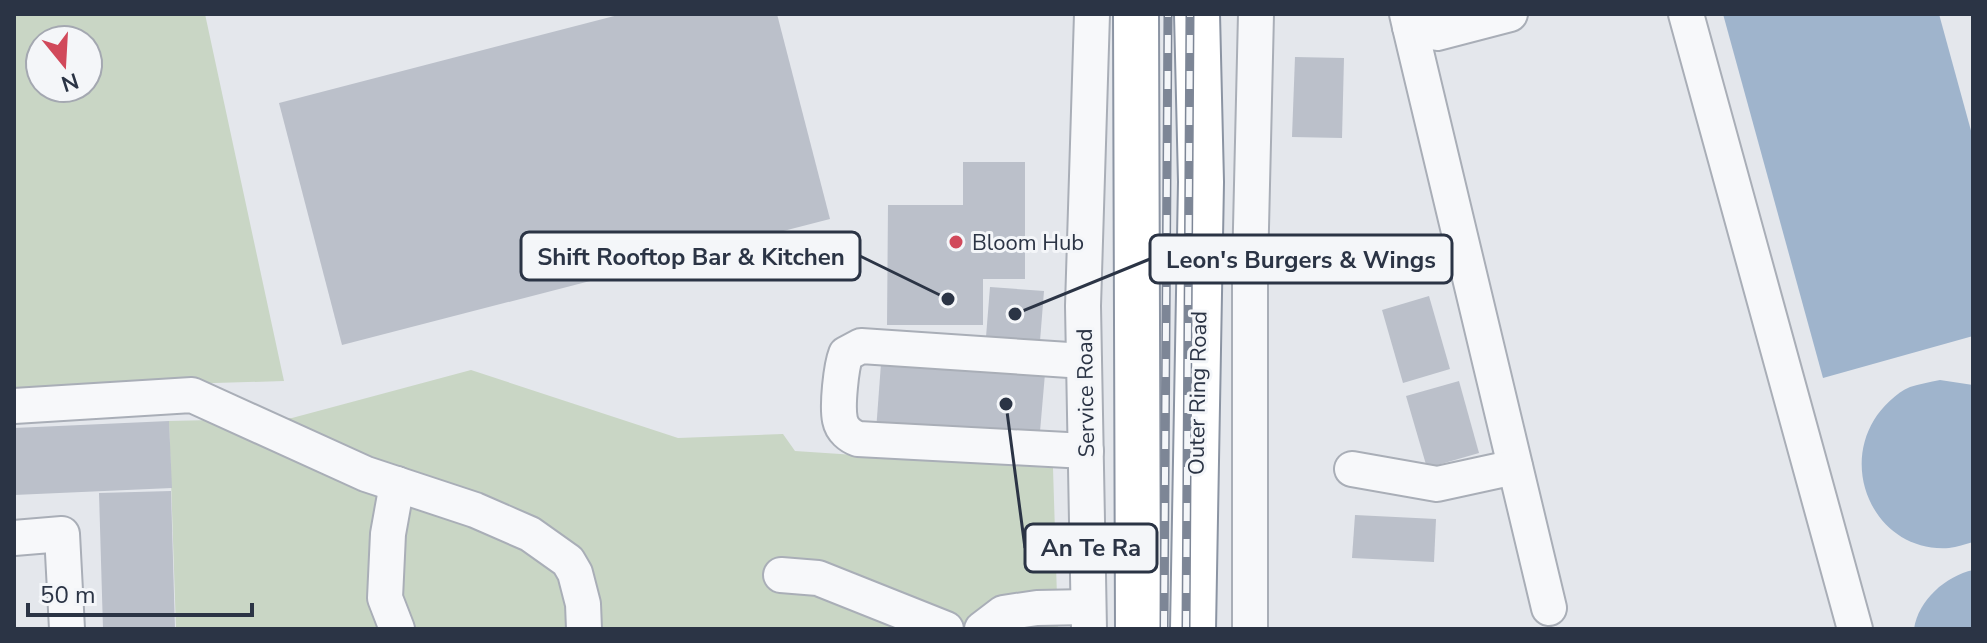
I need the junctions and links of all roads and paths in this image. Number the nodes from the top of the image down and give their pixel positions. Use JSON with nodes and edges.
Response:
{"nodes":[{"id":1,"x":1092,"y":14,"type":"edge"},
{"id":2,"x":1136,"y":14,"type":"edge"},
{"id":3,"x":1197,"y":14,"type":"edge"},
{"id":4,"x":1256,"y":14,"type":"edge"},
{"id":5,"x":1510,"y":14,"type":"edge"},
{"id":6,"x":1686,"y":14,"type":"edge"},
{"id":7,"x":1409,"y":20,"type":"edge"},
{"id":8,"x":1084,"y":361,"type":"junction"},
{"id":9,"x":14,"y":406,"type":"edge"},
{"id":10,"x":1086,"y":451,"type":"junction"},
{"id":11,"x":1515,"y":467,"type":"junction"},
{"id":12,"x":1352,"y":469,"type":"dead end"},
{"id":13,"x":397,"y":484,"type":"junction"},
{"id":14,"x":14,"y":538,"type":"edge"},
{"id":15,"x":781,"y":575,"type":"dead end"},
{"id":16,"x":1549,"y":608,"type":"dead end"},
{"id":17,"x":1088,"y":618,"type":"edge"},
{"id":18,"x":67,"y":629,"type":"edge"},
{"id":19,"x":397,"y":629,"type":"edge"},
{"id":20,"x":584,"y":629,"type":"edge"},
{"id":21,"x":946,"y":629,"type":"edge"},
{"id":22,"x":982,"y":629,"type":"edge"},
{"id":23,"x":1138,"y":629,"type":"edge"},
{"id":24,"x":1193,"y":629,"type":"edge"},
{"id":25,"x":1250,"y":629,"type":"edge"},
{"id":26,"x":1855,"y":629,"type":"edge"}],
"edges":[{"from":1,"to":8,"type":"street","name":"Service Road"},
{"from":2,"to":23,"type":"highway"},
{"from":3,"to":24,"type":"highway","name":"Outer Ring Road"},
{"from":4,"to":25,"type":"street"},
{"from":5,"to":7,"type":"street"},
{"from":6,"to":26,"type":"street"},
{"from":7,"to":11,"type":"street"},
{"from":8,"to":10,"type":"street","name":"Service Road"},
{"from":8,"to":10,"type":"street"},
{"from":9,"to":13,"type":"street"},
{"from":10,"to":17,"type":"street","name":"Service Road"},
{"from":11,"to":12,"type":"street"},
{"from":11,"to":16,"type":"street"},
{"from":13,"to":19,"type":"street"},
{"from":13,"to":20,"type":"street"},
{"from":14,"to":18,"type":"street"},
{"from":15,"to":21,"type":"street"},
{"from":17,"to":22,"type":"street"}]}
